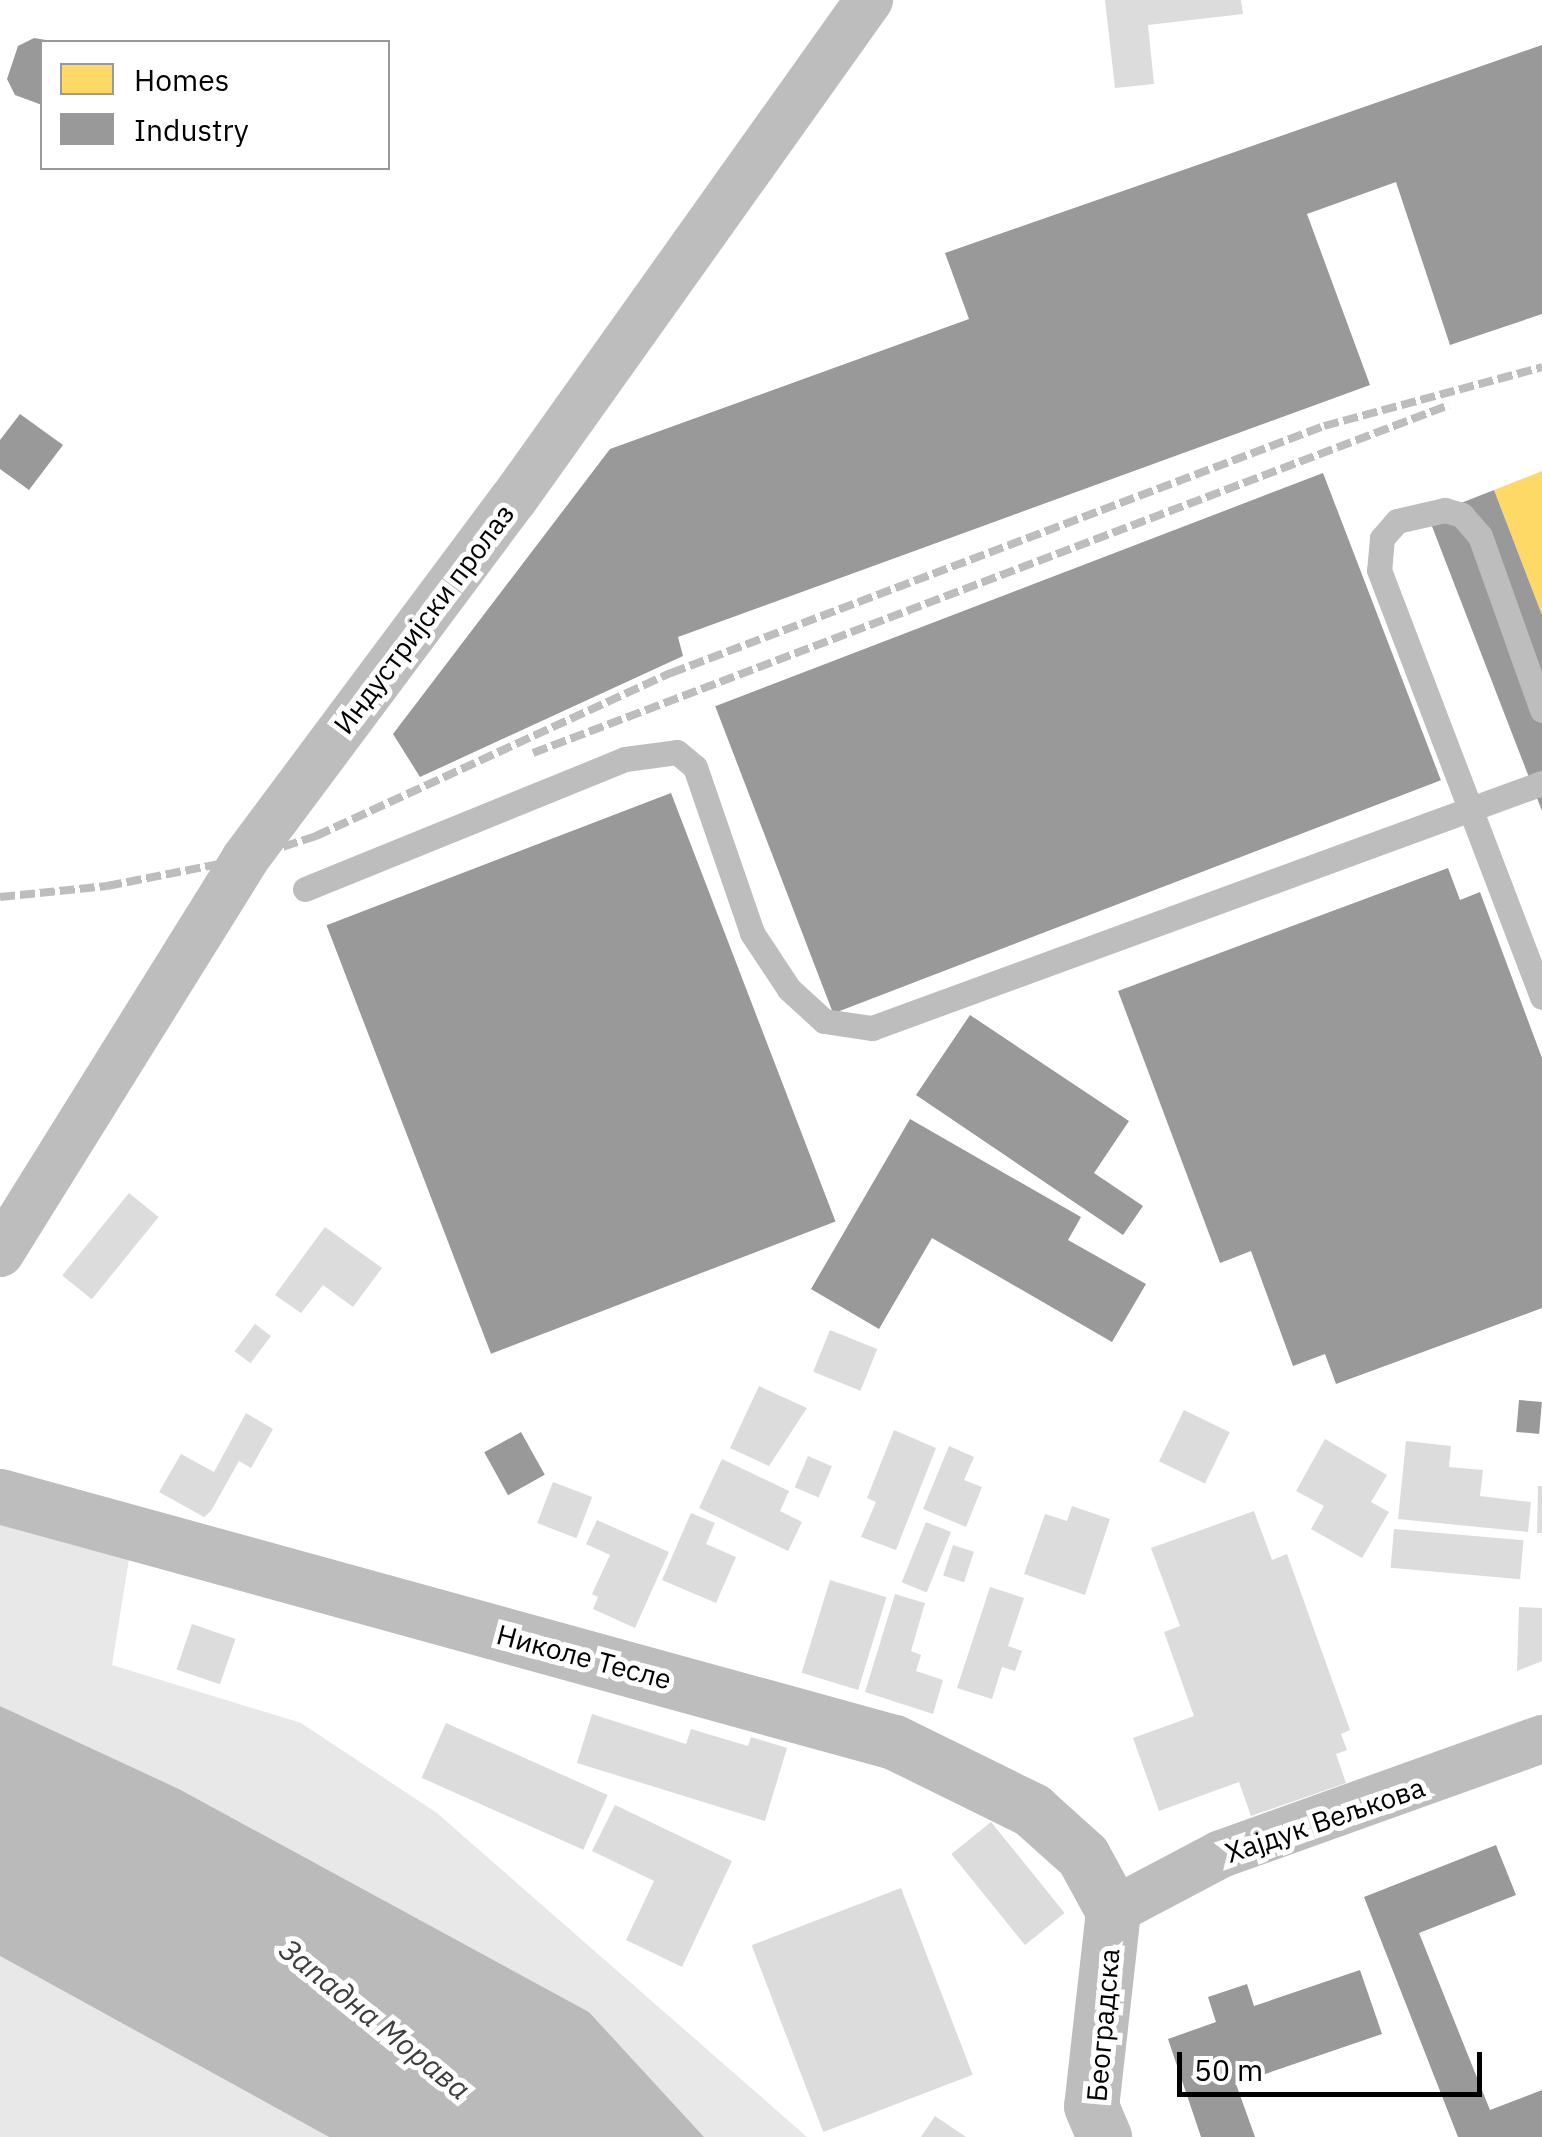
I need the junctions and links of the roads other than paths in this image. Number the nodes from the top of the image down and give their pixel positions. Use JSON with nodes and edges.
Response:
{"nodes":[{"id":1,"x":869,"y":0,"type":"edge"},
{"id":2,"x":1542,"y":710,"type":"edge"},
{"id":3,"x":1542,"y":782,"type":"edge"},
{"id":4,"x":1471,"y":812,"type":"junction"},
{"id":5,"x":305,"y":889,"type":"dead end"},
{"id":6,"x":1542,"y":998,"type":"edge"},
{"id":7,"x":0,"y":1252,"type":"edge"},
{"id":8,"x":0,"y":1496,"type":"edge"},
{"id":9,"x":1542,"y":1739,"type":"edge"},
{"id":10,"x":1113,"y":1911,"type":"junction"},
{"id":11,"x":1104,"y":2137,"type":"edge"}],
"edges":[{"from":1,"to":7,"type":"street","name":"Индустријски пролаз"},
{"from":2,"to":4,"type":"lane"},
{"from":3,"to":4,"type":"lane"},
{"from":4,"to":5,"type":"lane"},
{"from":4,"to":6,"type":"lane"},
{"from":8,"to":10,"type":"street","name":"Николе Тесле"},
{"from":9,"to":10,"type":"street","name":"Хајдук Вељкова"},
{"from":10,"to":11,"type":"street","name":"Београдска"}]}
